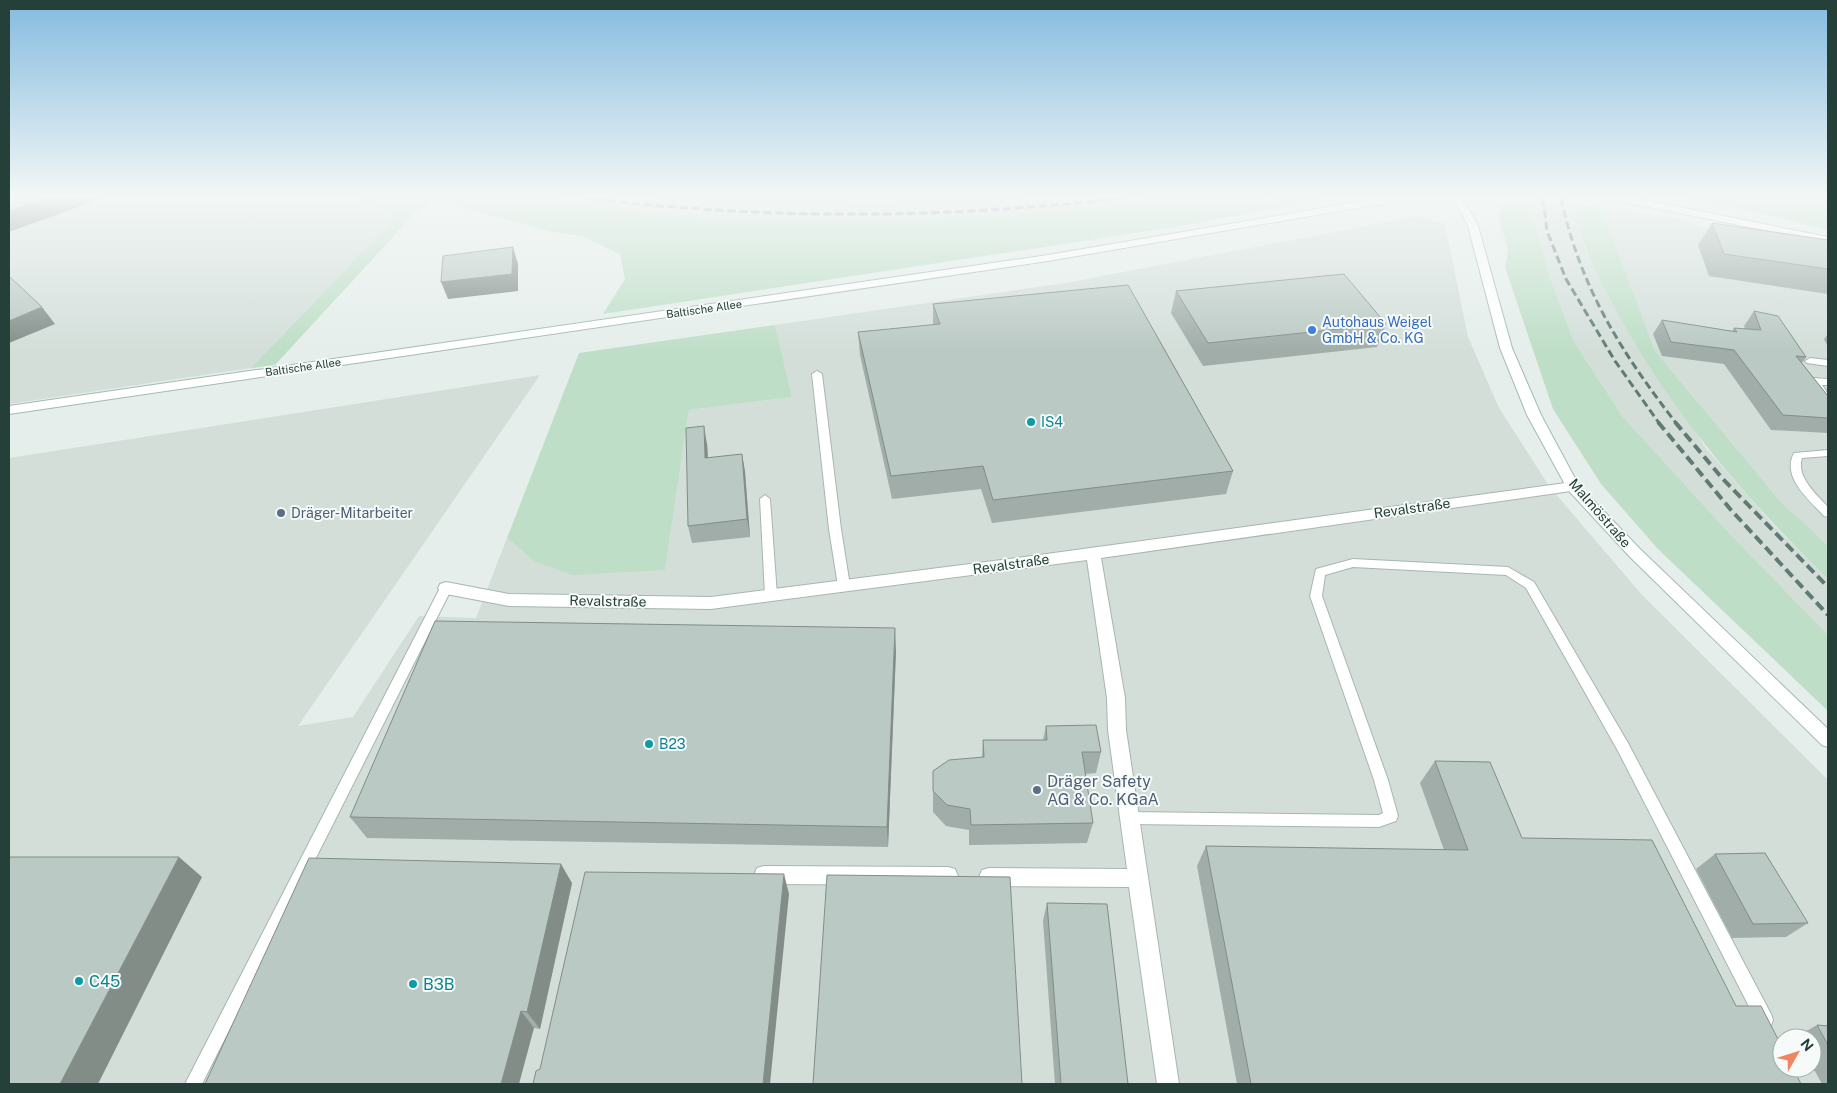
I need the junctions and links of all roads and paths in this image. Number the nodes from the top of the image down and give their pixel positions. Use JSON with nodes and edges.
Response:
{"nodes":[{"id":1,"x":1102,"y":249,"type":"edge"},
{"id":2,"x":1479,"y":249,"type":"edge"},
{"id":3,"x":1810,"y":361,"type":"dead end"},
{"id":4,"x":1828,"y":363,"type":"edge"},
{"id":5,"x":816,"y":374,"type":"dead end"},
{"id":6,"x":1828,"y":382,"type":"edge"},
{"id":7,"x":1828,"y":400,"type":"edge"},
{"id":8,"x":9,"y":410,"type":"edge"},
{"id":9,"x":1828,"y":453,"type":"edge"},
{"id":10,"x":1573,"y":487,"type":"junction"},
{"id":11,"x":765,"y":498,"type":"dead end"},
{"id":12,"x":1828,"y":513,"type":"edge"},
{"id":13,"x":1093,"y":552,"type":"junction"},
{"id":14,"x":844,"y":586,"type":"junction"},
{"id":15,"x":446,"y":588,"type":"joint"},
{"id":16,"x":771,"y":596,"type":"junction"},
{"id":17,"x":1828,"y":740,"type":"edge"},
{"id":18,"x":1129,"y":818,"type":"junction"},
{"id":19,"x":748,"y":874,"type":"edge"},
{"id":20,"x":1137,"y":878,"type":"junction"},
{"id":21,"x":1770,"y":1029,"type":"edge"},
{"id":22,"x":193,"y":1084,"type":"edge"},
{"id":23,"x":1168,"y":1084,"type":"edge"}],
"edges":[{"from":1,"to":8,"type":"street","name":"Baltische Allee"},
{"from":2,"to":10,"type":"street","name":"Malmöstraße"},
{"from":3,"to":4,"type":"lane"},
{"from":5,"to":14,"type":"lane"},
{"from":6,"to":7,"type":"lane"},
{"from":9,"to":12,"type":"lane"},
{"from":10,"to":13,"type":"street","name":"Revalstraße"},
{"from":10,"to":17,"type":"street","name":"Malmöstraße"},
{"from":11,"to":16,"type":"lane"},
{"from":13,"to":14,"type":"street","name":"Revalstraße"},
{"from":13,"to":18,"type":"street"},
{"from":14,"to":16,"type":"street","name":"Revalstraße"},
{"from":15,"to":16,"type":"street","name":"Revalstraße"},
{"from":15,"to":22,"type":"lane"},
{"from":18,"to":20,"type":"street"},
{"from":18,"to":21,"type":"lane"},
{"from":19,"to":20,"type":"street"},
{"from":20,"to":23,"type":"street"}]}
